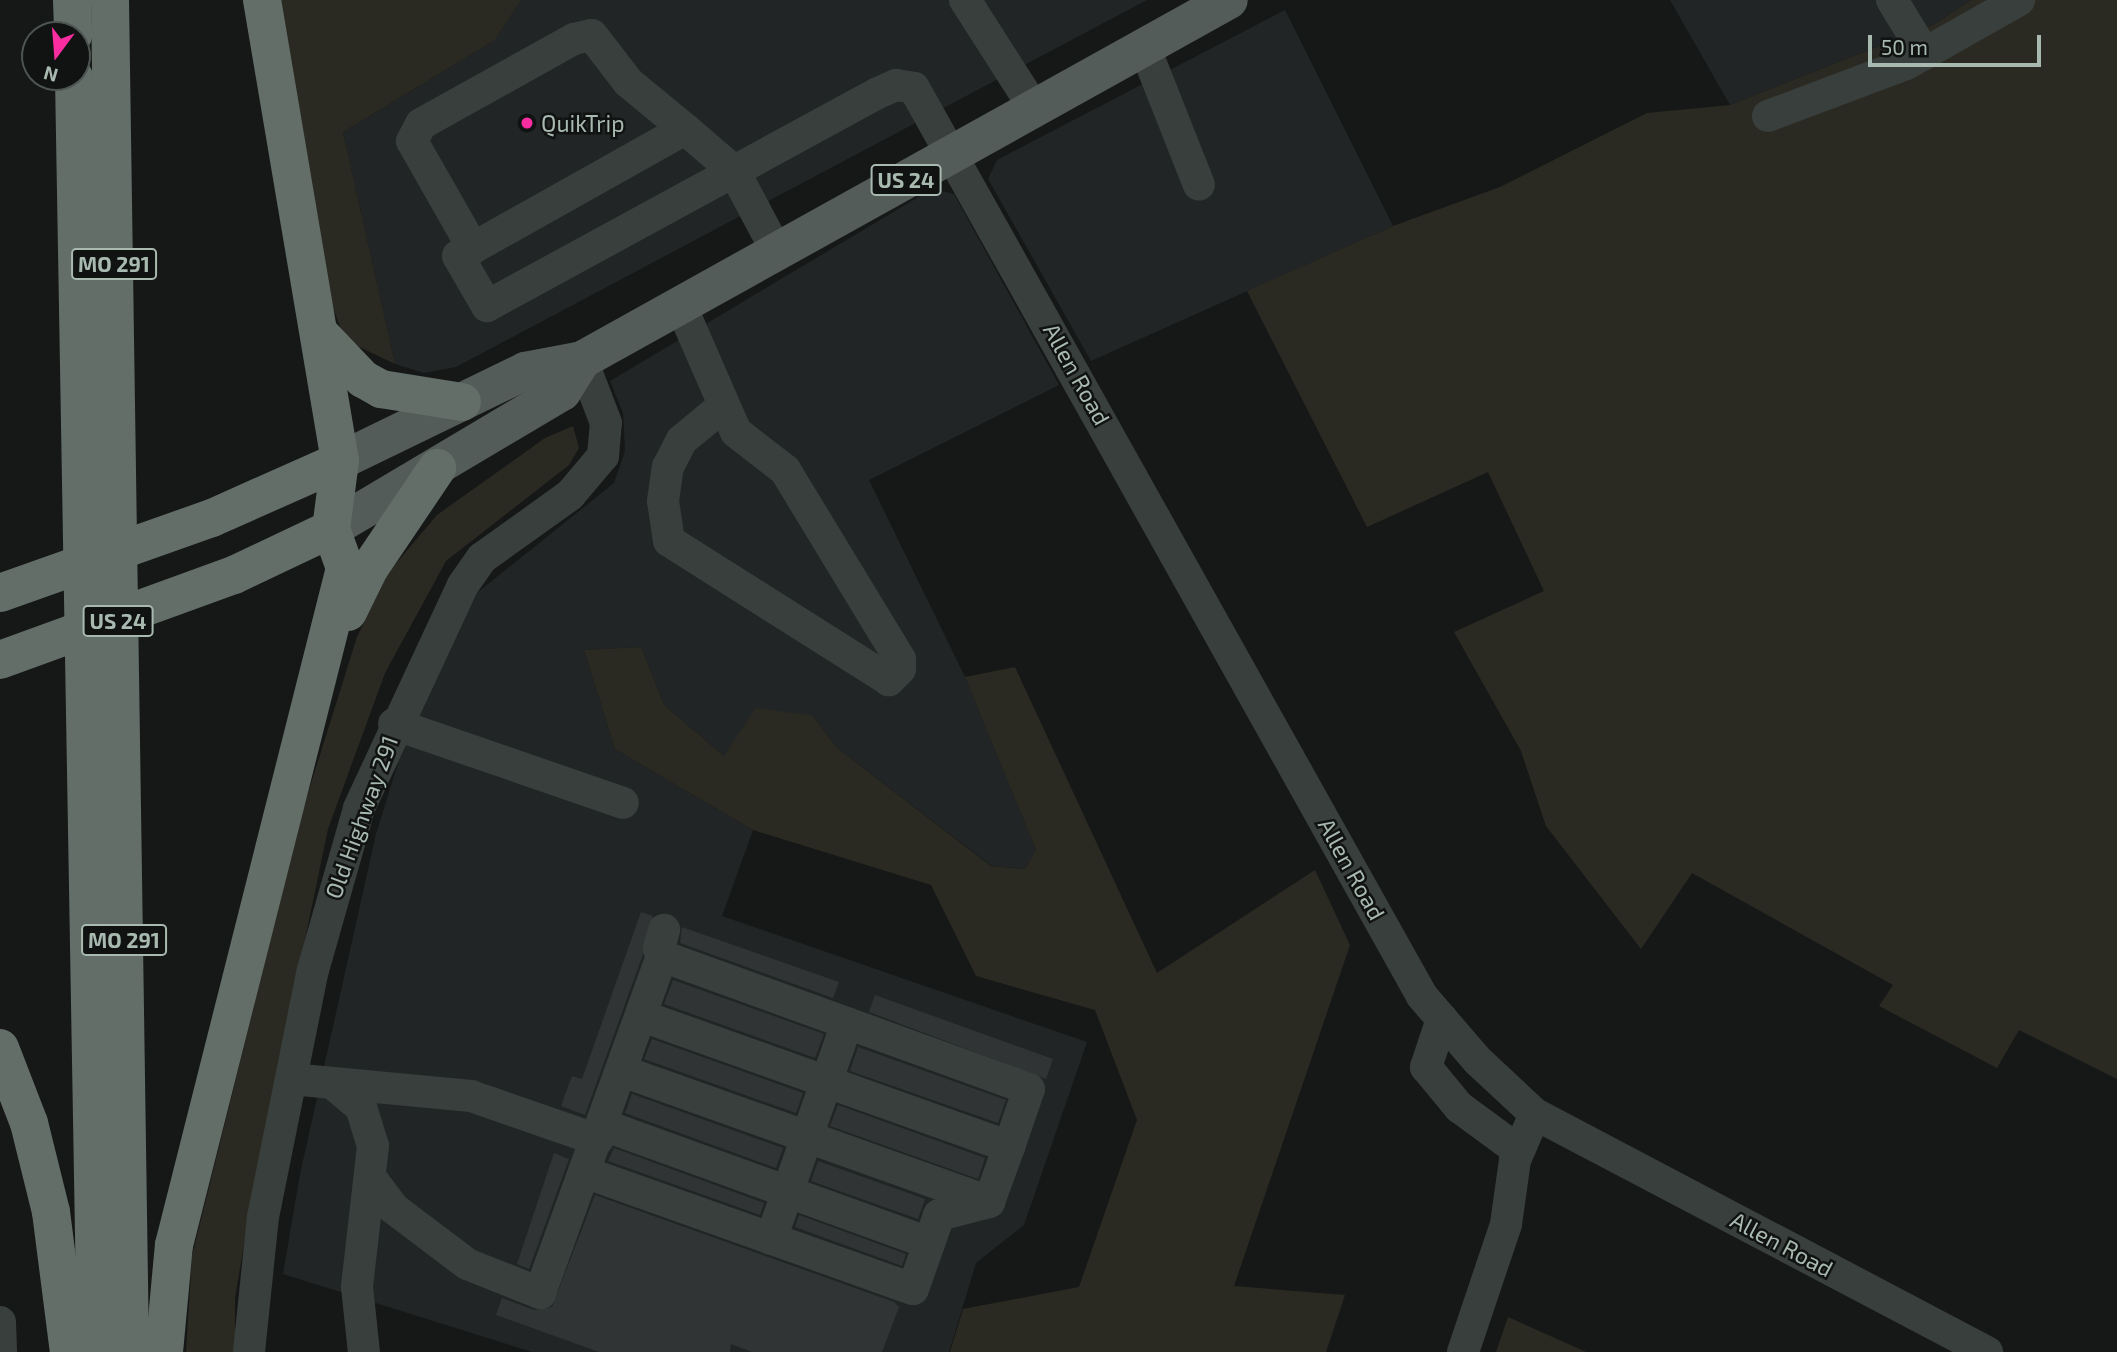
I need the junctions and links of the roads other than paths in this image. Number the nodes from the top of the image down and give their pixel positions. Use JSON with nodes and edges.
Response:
{"nodes":[{"id":1,"x":72,"y":0,"type":"edge"},
{"id":2,"x":110,"y":0,"type":"edge"},
{"id":3,"x":262,"y":0,"type":"edge"},
{"id":4,"x":965,"y":0,"type":"edge"},
{"id":5,"x":1892,"y":0,"type":"edge"},
{"id":6,"x":2019,"y":0,"type":"edge"},
{"id":7,"x":1213,"y":3,"type":"edge"},
{"id":8,"x":73,"y":21,"type":"edge"},
{"id":9,"x":1144,"y":47,"type":"junction"},
{"id":10,"x":1925,"y":54,"type":"junction"},
{"id":11,"x":74,"y":91,"type":"edge"},
{"id":12,"x":1034,"y":108,"type":"junction"},
{"id":13,"x":1768,"y":116,"type":"dead end"},
{"id":14,"x":685,"y":129,"type":"junction"},
{"id":15,"x":954,"y":153,"type":"junction"},
{"id":16,"x":734,"y":171,"type":"junction"},
{"id":17,"x":1199,"y":185,"type":"dead end"},
{"id":18,"x":472,"y":248,"type":"junction"},
{"id":19,"x":777,"y":252,"type":"junction"},
{"id":20,"x":681,"y":306,"type":"junction"},
{"id":21,"x":320,"y":334,"type":"junction"},
{"id":22,"x":583,"y":360,"type":"junction"},
{"id":23,"x":462,"y":402,"type":"junction"},
{"id":24,"x":722,"y":407,"type":"junction"},
{"id":25,"x":340,"y":461,"type":"junction"},
{"id":26,"x":438,"y":468,"type":"junction"},
{"id":27,"x":331,"y":529,"type":"junction"},
{"id":28,"x":0,"y":593,"type":"edge"},
{"id":29,"x":0,"y":660,"type":"edge"},
{"id":30,"x":324,"y":662,"type":"junction"},
{"id":31,"x":394,"y":724,"type":"junction"},
{"id":32,"x":623,"y":803,"type":"dead end"},
{"id":33,"x":642,"y":1016,"type":"junction"},
{"id":34,"x":1441,"y":1018,"type":"junction"},
{"id":35,"x":847,"y":1023,"type":"junction"},
{"id":36,"x":0,"y":1048,"type":"edge"},
{"id":37,"x":622,"y":1071,"type":"junction"},
{"id":38,"x":291,"y":1079,"type":"junction"},
{"id":39,"x":826,"y":1081,"type":"junction"},
{"id":40,"x":338,"y":1088,"type":"junction"},
{"id":41,"x":1535,"y":1114,"type":"junction"},
{"id":42,"x":600,"y":1133,"type":"junction"},
{"id":43,"x":806,"y":1137,"type":"junction"},
{"id":44,"x":1009,"y":1147,"type":"junction"},
{"id":45,"x":1520,"y":1151,"type":"junction"},
{"id":46,"x":583,"y":1172,"type":"junction"},
{"id":47,"x":373,"y":1181,"type":"junction"},
{"id":48,"x":787,"y":1192,"type":"junction"},
{"id":49,"x":989,"y":1202,"type":"junction"},
{"id":50,"x":771,"y":1239,"type":"junction"},
{"id":51,"x":929,"y":1243,"type":"junction"},
{"id":52,"x":0,"y":1322,"type":"edge"},
{"id":53,"x":1,"y":1352,"type":"edge"},
{"id":54,"x":69,"y":1352,"type":"edge"},
{"id":55,"x":96,"y":1352,"type":"edge"},
{"id":56,"x":130,"y":1352,"type":"edge"},
{"id":57,"x":164,"y":1352,"type":"edge"},
{"id":58,"x":249,"y":1352,"type":"edge"},
{"id":59,"x":364,"y":1352,"type":"edge"},
{"id":60,"x":1463,"y":1352,"type":"edge"},
{"id":61,"x":1987,"y":1352,"type":"edge"}],
"edges":[{"from":1,"to":8,"type":"highway"},
{"from":2,"to":56,"type":"highway","number":"MO 291"},
{"from":3,"to":21,"type":"highway"},
{"from":4,"to":12,"type":"street"},
{"from":5,"to":10,"type":"street"},
{"from":6,"to":10,"type":"street"},
{"from":7,"to":9,"type":"main road","number":"US 24"},
{"from":9,"to":12,"type":"main road","number":"US 24"},
{"from":9,"to":17,"type":"street"},
{"from":10,"to":13,"type":"street"},
{"from":11,"to":55,"type":"highway","number":"MO 291"},
{"from":12,"to":15,"type":"main road","number":"US 24"},
{"from":14,"to":16,"type":"street"},
{"from":14,"to":18,"type":"street"},
{"from":14,"to":18,"type":"street"},
{"from":15,"to":16,"type":"street","name":"Allen Road"},
{"from":15,"to":19,"type":"main road","number":"US 24"},
{"from":15,"to":34,"type":"street","name":"Allen Road"},
{"from":16,"to":18,"type":"street","name":"Allen Road"},
{"from":16,"to":19,"type":"street"},
{"from":19,"to":20,"type":"main road","number":"US 24"},
{"from":20,"to":22,"type":"main road","number":"US 24"},
{"from":20,"to":24,"type":"street"},
{"from":21,"to":23,"type":"highway"},
{"from":21,"to":25,"type":"highway"},
{"from":22,"to":23,"type":"main road","number":"US 24"},
{"from":22,"to":26,"type":"main road","number":"US 24"},
{"from":22,"to":31,"type":"street","name":"Old Highway 291"},
{"from":23,"to":25,"type":"main road","number":"US 24"},
{"from":24,"to":24,"type":"street"},
{"from":25,"to":27,"type":"highway"},
{"from":25,"to":28,"type":"highway","number":"US 24","bridge":true},
{"from":26,"to":27,"type":"main road","number":"US 24"},
{"from":26,"to":30,"type":"highway"},
{"from":27,"to":29,"type":"highway","number":"US 24","bridge":true},
{"from":27,"to":30,"type":"highway"},
{"from":30,"to":57,"type":"highway"},
{"from":31,"to":32,"type":"street"},
{"from":31,"to":38,"type":"street","name":"Old Highway 291"},
{"from":33,"to":35,"type":"street"},
{"from":33,"to":37,"type":"street"},
{"from":33,"to":39,"type":"street"},
{"from":34,"to":41,"type":"street","name":"Allen Road"},
{"from":34,"to":45,"type":"street"},
{"from":35,"to":39,"type":"street"},
{"from":35,"to":44,"type":"street"},
{"from":36,"to":54,"type":"highway"},
{"from":37,"to":42,"type":"street"},
{"from":37,"to":43,"type":"street"},
{"from":38,"to":40,"type":"street"},
{"from":38,"to":58,"type":"street","name":"Old Highway 291"},
{"from":39,"to":43,"type":"street"},
{"from":39,"to":44,"type":"street"},
{"from":40,"to":42,"type":"street"},
{"from":40,"to":47,"type":"street"},
{"from":41,"to":45,"type":"street"},
{"from":41,"to":61,"type":"street","name":"Allen Road"},
{"from":42,"to":46,"type":"street"},
{"from":42,"to":48,"type":"street"},
{"from":43,"to":48,"type":"street"},
{"from":43,"to":49,"type":"street"},
{"from":44,"to":49,"type":"street"},
{"from":45,"to":60,"type":"street"},
{"from":46,"to":47,"type":"street"},
{"from":46,"to":50,"type":"street"},
{"from":47,"to":59,"type":"street"},
{"from":48,"to":50,"type":"street"},
{"from":48,"to":51,"type":"street"},
{"from":49,"to":51,"type":"street"},
{"from":50,"to":51,"type":"street"},
{"from":52,"to":53,"type":"street"}]}
